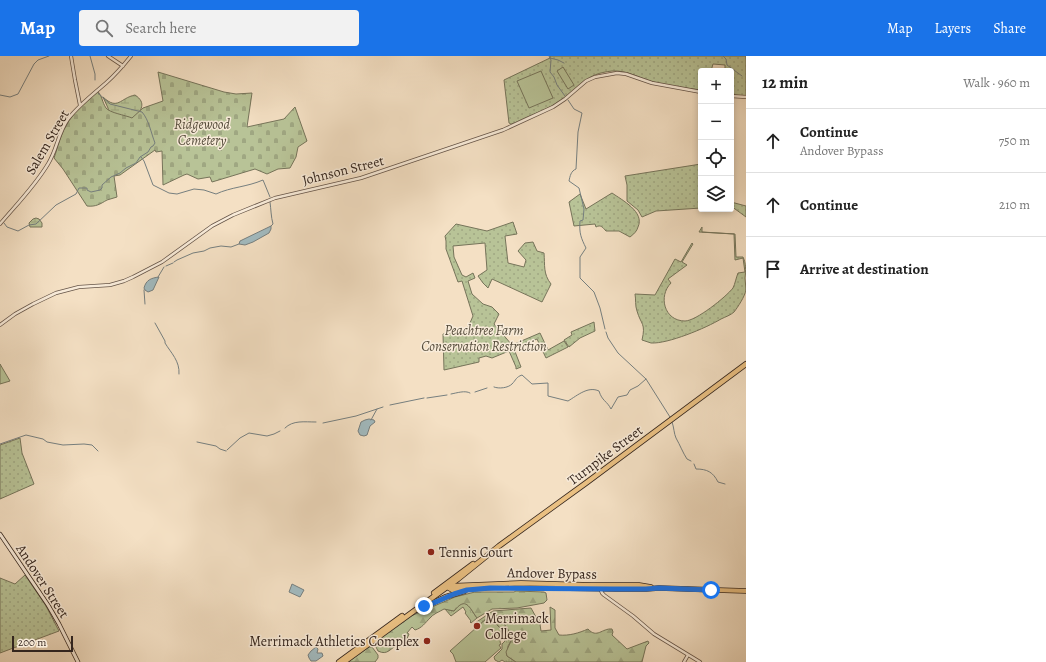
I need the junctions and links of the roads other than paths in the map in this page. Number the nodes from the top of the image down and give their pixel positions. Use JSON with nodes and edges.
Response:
{"nodes":[{"id":1,"x":71,"y":56,"type":"edge"},
{"id":2,"x":108,"y":56,"type":"edge"},
{"id":3,"x":131,"y":56,"type":"edge"},
{"id":4,"x":123,"y":66,"type":"junction"},
{"id":5,"x":698,"y":92,"type":"edge"},
{"id":6,"x":734,"y":96,"type":"edge"},
{"id":7,"x":746,"y":97,"type":"edge"},
{"id":8,"x":81,"y":106,"type":"junction"},
{"id":9,"x":0,"y":224,"type":"edge"},
{"id":10,"x":0,"y":325,"type":"edge"},
{"id":11,"x":746,"y":364,"type":"edge"},
{"id":12,"x":0,"y":534,"type":"edge"},
{"id":13,"x":476,"y":563,"type":"junction"},
{"id":14,"x":462,"y":576,"type":"junction"},
{"id":15,"x":474,"y":585,"type":"junction"},
{"id":16,"x":447,"y":586,"type":"junction"},
{"id":17,"x":600,"y":587,"type":"junction"},
{"id":18,"x":480,"y":588,"type":"junction"},
{"id":19,"x":439,"y":591,"type":"junction"},
{"id":20,"x":746,"y":591,"type":"edge"},
{"id":21,"x":422,"y":608,"type":"junction"},
{"id":22,"x":410,"y":614,"type":"junction"},
{"id":23,"x":688,"y":655,"type":"junction"},
{"id":24,"x":78,"y":662,"type":"edge"},
{"id":25,"x":339,"y":662,"type":"edge"},
{"id":26,"x":344,"y":662,"type":"edge"},
{"id":27,"x":684,"y":662,"type":"edge"},
{"id":28,"x":700,"y":662,"type":"edge"}],
"edges":[{"from":1,"to":8,"type":"street"},
{"from":2,"to":4,"type":"street"},
{"from":3,"to":4,"type":"street","name":"Salem Street"},
{"from":4,"to":8,"type":"street","name":"Salem Street"},
{"from":5,"to":10,"type":"street","name":"Johnson Street"},
{"from":6,"to":7,"type":"street"},
{"from":8,"to":9,"type":"street","name":"Salem Street"},
{"from":11,"to":13,"type":"highway","name":"Turnpike Street"},
{"from":12,"to":24,"type":"main road","name":"Andover Street"},
{"from":13,"to":14,"type":"highway","name":"Turnpike Street"},
{"from":13,"to":16,"type":"highway","name":"Turnpike Street"},
{"from":14,"to":15,"type":"main road"},
{"from":14,"to":16,"type":"highway","name":"Turnpike Street"},
{"from":15,"to":16,"type":"main road","name":"Andover Bypass"},
{"from":15,"to":17,"type":"main road","name":"Andover Bypass"},
{"from":16,"to":18,"type":"main road","name":"Andover Bypass"},
{"from":16,"to":19,"type":"highway","name":"Turnpike Street"},
{"from":17,"to":18,"type":"main road","name":"Andover Bypass"},
{"from":17,"to":20,"type":"main road","name":"Andover Bypass"},
{"from":17,"to":23,"type":"street"},
{"from":18,"to":21,"type":"main road"},
{"from":19,"to":21,"type":"main road"},
{"from":19,"to":22,"type":"highway","name":"Turnpike Street"},
{"from":19,"to":25,"type":"highway","name":"Turnpike Street"},
{"from":21,"to":22,"type":"main road"},
{"from":22,"to":26,"type":"highway","name":"Turnpike Street"},
{"from":23,"to":27,"type":"street"},
{"from":23,"to":28,"type":"street"}]}
